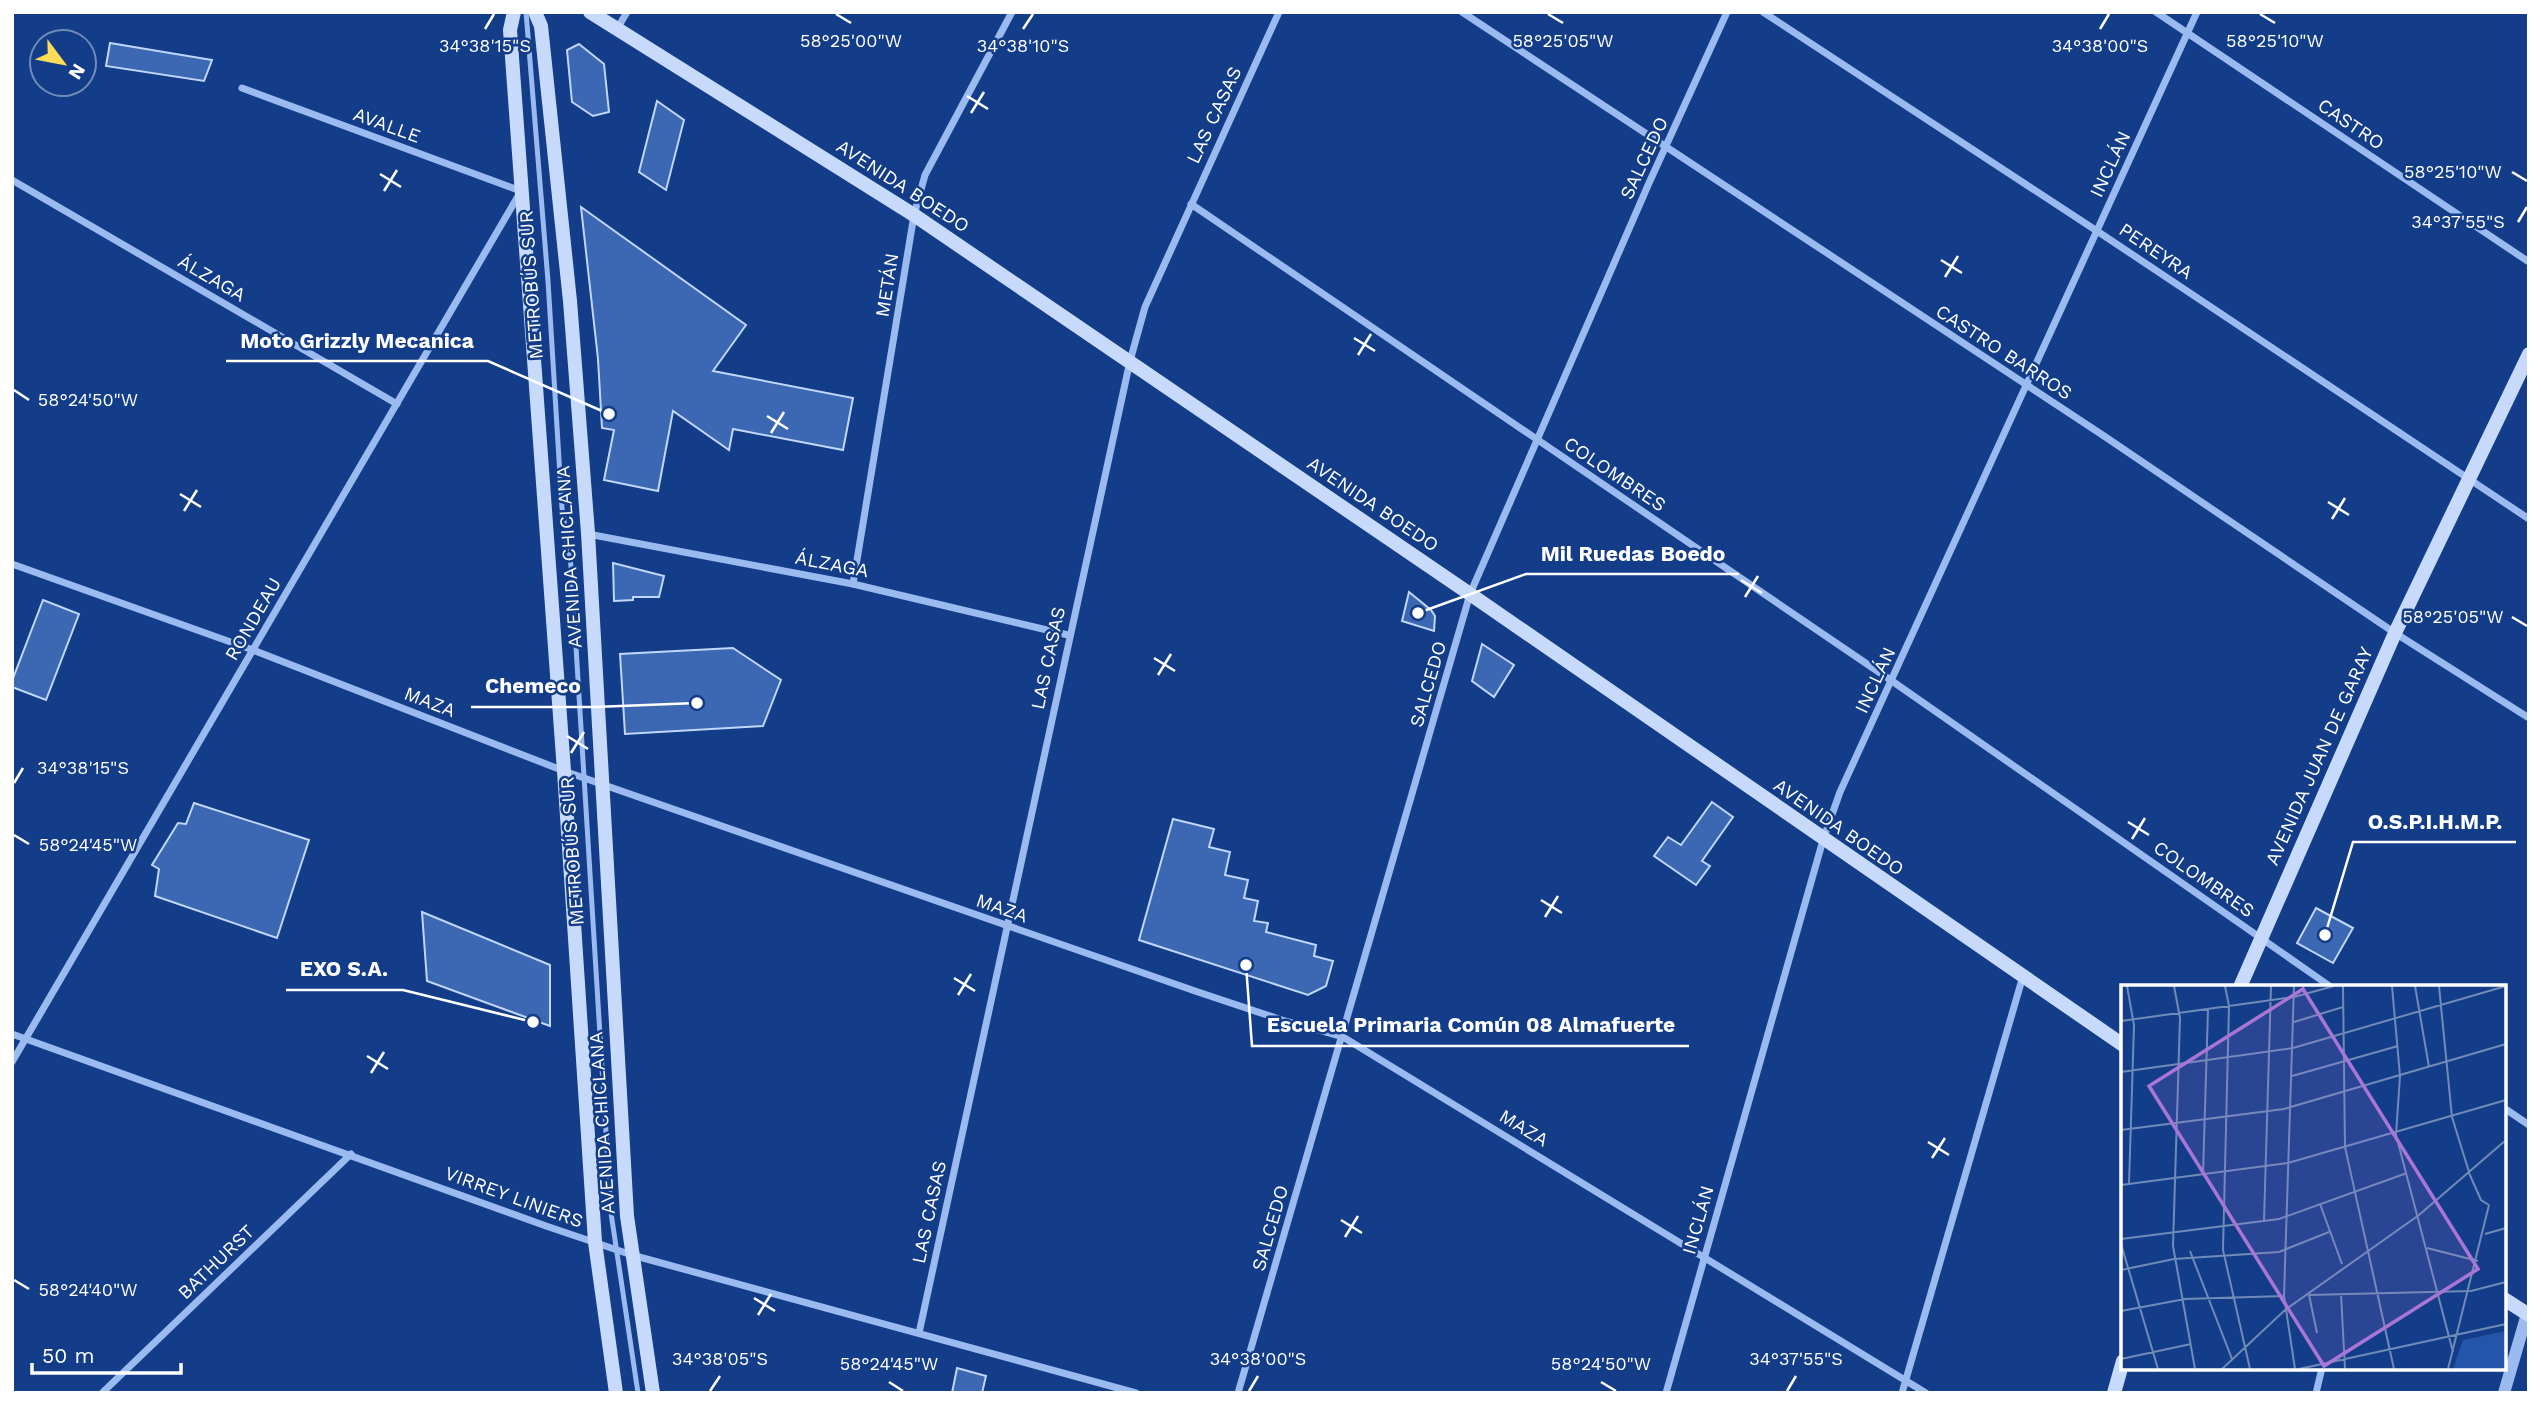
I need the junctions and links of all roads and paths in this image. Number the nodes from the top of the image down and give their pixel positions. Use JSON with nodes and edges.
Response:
{"nodes":[{"id":1,"x":514,"y":12,"type":"edge"},
{"id":2,"x":526,"y":12,"type":"edge"},
{"id":3,"x":536,"y":12,"type":"edge"},
{"id":4,"x":590,"y":12,"type":"edge"},
{"id":5,"x":627,"y":12,"type":"edge"},
{"id":6,"x":1012,"y":12,"type":"edge"},
{"id":7,"x":1279,"y":12,"type":"edge"},
{"id":8,"x":1462,"y":12,"type":"edge"},
{"id":9,"x":1727,"y":12,"type":"edge"},
{"id":10,"x":1763,"y":12,"type":"edge"},
{"id":11,"x":2156,"y":12,"type":"edge"},
{"id":12,"x":2197,"y":12,"type":"edge"},
{"id":13,"x":617,"y":29,"type":"junction"},
{"id":14,"x":2188,"y":33,"type":"junction"},
{"id":15,"x":242,"y":88,"type":"dead end"},
{"id":16,"x":1666,"y":148,"type":"junction"},
{"id":17,"x":12,"y":180,"type":"edge"},
{"id":18,"x":521,"y":191,"type":"junction"},
{"id":19,"x":1191,"y":204,"type":"junction"},
{"id":20,"x":914,"y":215,"type":"junction"},
{"id":21,"x":2097,"y":231,"type":"junction"},
{"id":22,"x":2529,"y":262,"type":"edge"},
{"id":23,"x":2529,"y":354,"type":"edge"},
{"id":24,"x":1130,"y":361,"type":"junction"},
{"id":25,"x":2026,"y":385,"type":"junction"},
{"id":26,"x":397,"y":404,"type":"junction"},
{"id":27,"x":1536,"y":439,"type":"junction"},
{"id":28,"x":2470,"y":480,"type":"junction"},
{"id":29,"x":2529,"y":519,"type":"edge"},
{"id":30,"x":588,"y":533,"type":"junction"},
{"id":31,"x":12,"y":564,"type":"edge"},
{"id":32,"x":853,"y":584,"type":"junction"},
{"id":33,"x":1470,"y":594,"type":"junction"},
{"id":34,"x":2395,"y":633,"type":"junction"},
{"id":35,"x":1068,"y":635,"type":"junction"},
{"id":36,"x":253,"y":650,"type":"junction"},
{"id":37,"x":1892,"y":681,"type":"junction"},
{"id":38,"x":2529,"y":718,"type":"edge"},
{"id":39,"x":565,"y":771,"type":"junction"},
{"id":40,"x":583,"y":778,"type":"junction"},
{"id":41,"x":601,"y":784,"type":"junction"},
{"id":42,"x":1823,"y":840,"type":"junction"},
{"id":43,"x":1006,"y":926,"type":"junction"},
{"id":44,"x":2260,"y":937,"type":"junction"},
{"id":45,"x":2023,"y":976,"type":"junction"},
{"id":46,"x":2241,"y":985,"type":"edge"},
{"id":47,"x":2328,"y":985,"type":"edge"},
{"id":48,"x":12,"y":1034,"type":"edge"},
{"id":49,"x":1343,"y":1037,"type":"junction"},
{"id":50,"x":26,"y":1039,"type":"junction"},
{"id":51,"x":2121,"y":1044,"type":"edge"},
{"id":52,"x":12,"y":1062,"type":"edge"},
{"id":53,"x":2506,"y":1109,"type":"edge"},
{"id":54,"x":2529,"y":1125,"type":"edge"},
{"id":55,"x":351,"y":1154,"type":"junction"},
{"id":56,"x":596,"y":1242,"type":"junction"},
{"id":57,"x":618,"y":1249,"type":"junction"},
{"id":58,"x":632,"y":1255,"type":"junction"},
{"id":59,"x":1705,"y":1256,"type":"junction"},
{"id":60,"x":2506,"y":1300,"type":"edge"},
{"id":61,"x":2528,"y":1313,"type":"edge"},
{"id":62,"x":919,"y":1333,"type":"junction"},
{"id":63,"x":2121,"y":1368,"type":"edge"},
{"id":64,"x":2322,"y":1370,"type":"edge"},
{"id":65,"x":1906,"y":1380,"type":"junction"},
{"id":66,"x":102,"y":1393,"type":"edge"},
{"id":67,"x":616,"y":1393,"type":"edge"},
{"id":68,"x":638,"y":1393,"type":"edge"},
{"id":69,"x":653,"y":1393,"type":"edge"},
{"id":70,"x":1136,"y":1393,"type":"edge"},
{"id":71,"x":1238,"y":1393,"type":"edge"},
{"id":72,"x":1666,"y":1393,"type":"edge"},
{"id":73,"x":1902,"y":1393,"type":"edge"},
{"id":74,"x":1926,"y":1393,"type":"edge"},
{"id":75,"x":2114,"y":1393,"type":"edge"},
{"id":76,"x":2316,"y":1393,"type":"edge"},
{"id":77,"x":2504,"y":1393,"type":"edge"}],
"edges":[{"from":1,"to":18,"type":"main road","name":"AVENIDA CHICLANA"},
{"from":2,"to":40,"type":"lane","name":"METROBÚS SUR"},
{"from":3,"to":30,"type":"main road","name":"AVENIDA CHICLANA"},
{"from":4,"to":13,"type":"main road","name":"AVENIDA BOEDO"},
{"from":5,"to":13,"type":"street"},
{"from":6,"to":20,"type":"street","name":"METÁN"},
{"from":7,"to":19,"type":"street","name":"LAS CASAS"},
{"from":8,"to":16,"type":"street","name":"CASTRO BARROS"},
{"from":9,"to":16,"type":"street","name":"SALCEDO"},
{"from":10,"to":21,"type":"street","name":"PEREYRA"},
{"from":11,"to":14,"type":"street","name":"CASTRO"},
{"from":12,"to":14,"type":"street","name":"INCLÁN"},
{"from":13,"to":20,"type":"main road","name":"AVENIDA BOEDO"},
{"from":14,"to":21,"type":"street","name":"INCLÁN"},
{"from":14,"to":22,"type":"street","name":"CASTRO"},
{"from":15,"to":18,"type":"street","name":"AVALLE"},
{"from":16,"to":25,"type":"street","name":"CASTRO BARROS"},
{"from":16,"to":27,"type":"street","name":"SALCEDO"},
{"from":17,"to":26,"type":"street","name":"ÁLZAGA"},
{"from":18,"to":26,"type":"street","name":"RONDEAU"},
{"from":18,"to":39,"type":"main road","name":"AVENIDA CHICLANA"},
{"from":19,"to":24,"type":"street","name":"LAS CASAS"},
{"from":19,"to":27,"type":"street","name":"COLOMBRES"},
{"from":20,"to":24,"type":"main road","name":"AVENIDA BOEDO"},
{"from":20,"to":32,"type":"street","name":"METÁN"},
{"from":21,"to":25,"type":"street","name":"INCLÁN"},
{"from":21,"to":28,"type":"street","name":"PEREYRA"},
{"from":23,"to":28,"type":"main road","name":"AVENIDA JUAN DE GARAY"},
{"from":24,"to":33,"type":"main road","name":"AVENIDA BOEDO"},
{"from":24,"to":35,"type":"street","name":"LAS CASAS"},
{"from":25,"to":34,"type":"street","name":"CASTRO BARROS"},
{"from":25,"to":37,"type":"street","name":"INCLÁN"},
{"from":26,"to":36,"type":"street","name":"RONDEAU"},
{"from":27,"to":33,"type":"street","name":"SALCEDO"},
{"from":27,"to":37,"type":"street","name":"COLOMBRES"},
{"from":28,"to":29,"type":"street","name":"PEREYRA"},
{"from":28,"to":34,"type":"main road","name":"AVENIDA JUAN DE GARAY"},
{"from":30,"to":32,"type":"street","name":"ÁLZAGA"},
{"from":30,"to":41,"type":"main road","name":"AVENIDA CHICLANA"},
{"from":31,"to":36,"type":"street","name":"MAZA"},
{"from":32,"to":35,"type":"street","name":"ÁLZAGA"},
{"from":33,"to":42,"type":"main road","name":"AVENIDA BOEDO"},
{"from":33,"to":49,"type":"street","name":"SALCEDO"},
{"from":34,"to":38,"type":"street","name":"CASTRO BARROS"},
{"from":34,"to":44,"type":"main road","name":"AVENIDA JUAN DE GARAY"},
{"from":35,"to":43,"type":"street","name":"LAS CASAS"},
{"from":36,"to":39,"type":"street","name":"MAZA"},
{"from":36,"to":50,"type":"street","name":"RONDEAU"},
{"from":37,"to":42,"type":"street","name":"INCLÁN"},
{"from":37,"to":44,"type":"street","name":"COLOMBRES"},
{"from":39,"to":40,"type":"street","name":"MAZA"},
{"from":39,"to":56,"type":"main road","name":"AVENIDA CHICLANA"},
{"from":40,"to":41,"type":"street","name":"MAZA"},
{"from":40,"to":57,"type":"lane","name":"METROBÚS SUR"},
{"from":41,"to":43,"type":"street","name":"MAZA"},
{"from":41,"to":58,"type":"main road","name":"AVENIDA CHICLANA"},
{"from":42,"to":45,"type":"main road","name":"AVENIDA BOEDO"},
{"from":42,"to":59,"type":"street","name":"INCLÁN"},
{"from":43,"to":49,"type":"street","name":"MAZA"},
{"from":43,"to":62,"type":"street","name":"LAS CASAS"},
{"from":44,"to":46,"type":"main road","name":"AVENIDA JUAN DE GARAY"},
{"from":44,"to":47,"type":"street","name":"COLOMBRES"},
{"from":45,"to":51,"type":"main road","name":"AVENIDA BOEDO"},
{"from":45,"to":65,"type":"street"},
{"from":48,"to":50,"type":"street","name":"VIRREY LINIERS"},
{"from":49,"to":59,"type":"street","name":"MAZA"},
{"from":49,"to":71,"type":"street","name":"SALCEDO"},
{"from":50,"to":52,"type":"street","name":"RONDEAU"},
{"from":50,"to":55,"type":"street","name":"VIRREY LINIERS"},
{"from":53,"to":54,"type":"street"},
{"from":55,"to":56,"type":"street","name":"VIRREY LINIERS"},
{"from":55,"to":66,"type":"street","name":"BATHURST"},
{"from":56,"to":57,"type":"street","name":"VIRREY LINIERS"},
{"from":56,"to":67,"type":"main road","name":"AVENIDA CHICLANA"},
{"from":57,"to":58,"type":"street","name":"VIRREY LINIERS"},
{"from":57,"to":68,"type":"lane","name":"METROBÚS SUR"},
{"from":58,"to":62,"type":"street","name":"VIRREY LINIERS"},
{"from":58,"to":69,"type":"main road","name":"AVENIDA CHICLANA"},
{"from":59,"to":65,"type":"street","name":"MAZA"},
{"from":59,"to":72,"type":"street","name":"INCLÁN"},
{"from":60,"to":61,"type":"main road"},
{"from":61,"to":77,"type":"street"},
{"from":62,"to":70,"type":"street","name":"VIRREY LINIERS"},
{"from":63,"to":75,"type":"main road"},
{"from":64,"to":76,"type":"street"},
{"from":65,"to":73,"type":"street"},
{"from":65,"to":74,"type":"street","name":"MAZA"}]}
